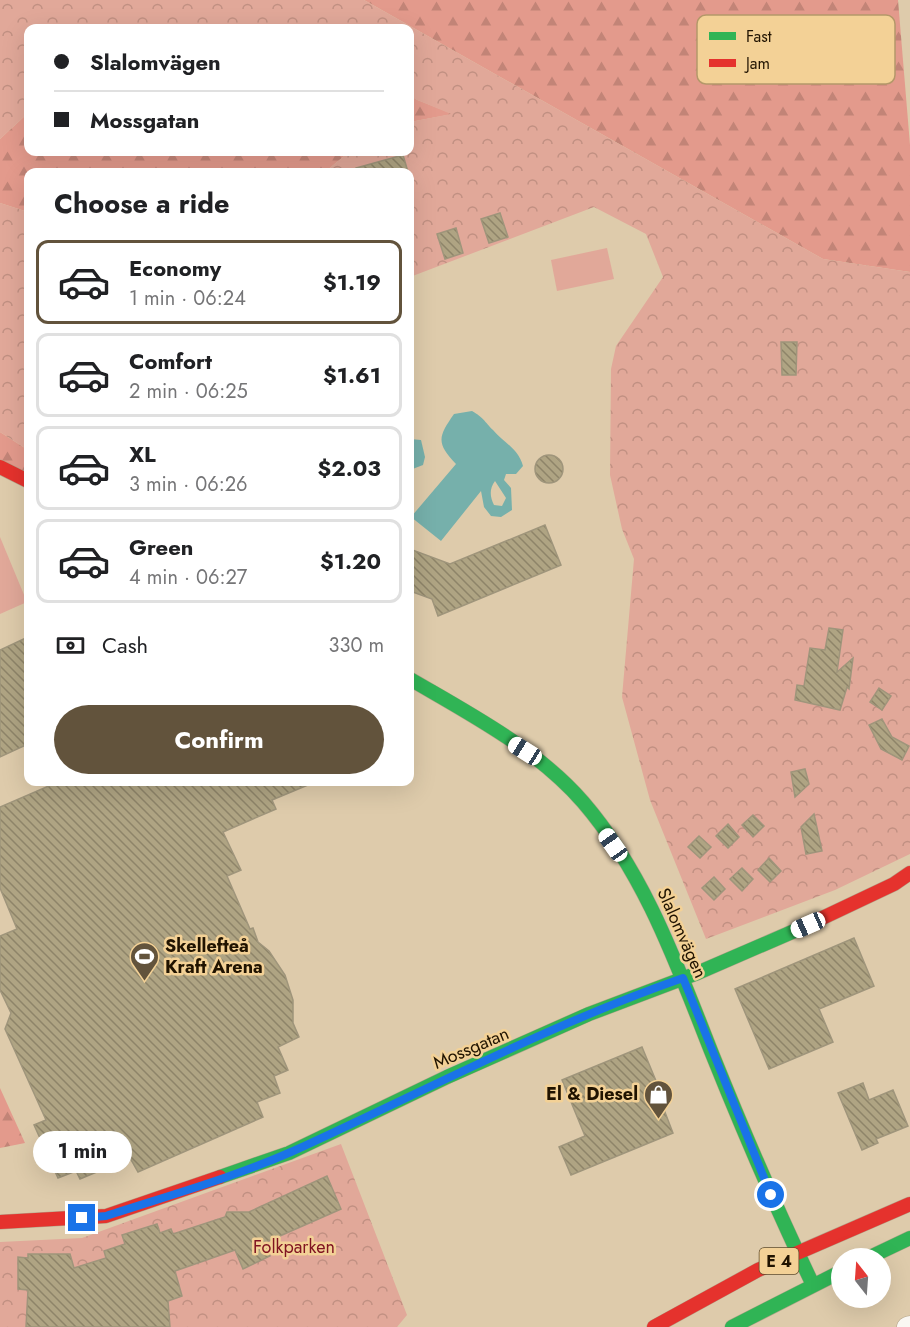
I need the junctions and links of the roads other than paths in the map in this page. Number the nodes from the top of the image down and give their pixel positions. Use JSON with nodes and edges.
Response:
{"nodes":[{"id":1,"x":0,"y":467,"type":"edge"},
{"id":2,"x":24,"y":479,"type":"edge"},
{"id":3,"x":414,"y":682,"type":"edge"},
{"id":4,"x":910,"y":873,"type":"edge"},
{"id":5,"x":683,"y":978,"type":"junction"},
{"id":6,"x":910,"y":1204,"type":"edge"},
{"id":7,"x":0,"y":1222,"type":"edge"},
{"id":8,"x":910,"y":1238,"type":"edge"},
{"id":9,"x":889,"y":1248,"type":"edge"},
{"id":10,"x":798,"y":1253,"type":"junction"},
{"id":11,"x":831,"y":1276,"type":"edge"},
{"id":12,"x":813,"y":1285,"type":"junction"},
{"id":13,"x":654,"y":1327,"type":"edge"},
{"id":14,"x":732,"y":1327,"type":"edge"}],
"edges":[{"from":1,"to":2,"type":"main road"},
{"from":3,"to":5,"type":"main road","name":"Slalomvägen"},
{"from":4,"to":5,"type":"main road","name":"Mossgatan"},
{"from":5,"to":7,"type":"main road","name":"Mossgatan"},
{"from":5,"to":10,"type":"main road","name":"Slalomvägen"},
{"from":6,"to":10,"type":"main road","number":"E 4"},
{"from":8,"to":9,"type":"main road"},
{"from":10,"to":12,"type":"main road","name":"Slalomvägen"},
{"from":10,"to":13,"type":"main road","number":"E 4"},
{"from":11,"to":12,"type":"main road","number":"E 4"},
{"from":12,"to":14,"type":"main road","number":"E 4"}]}
